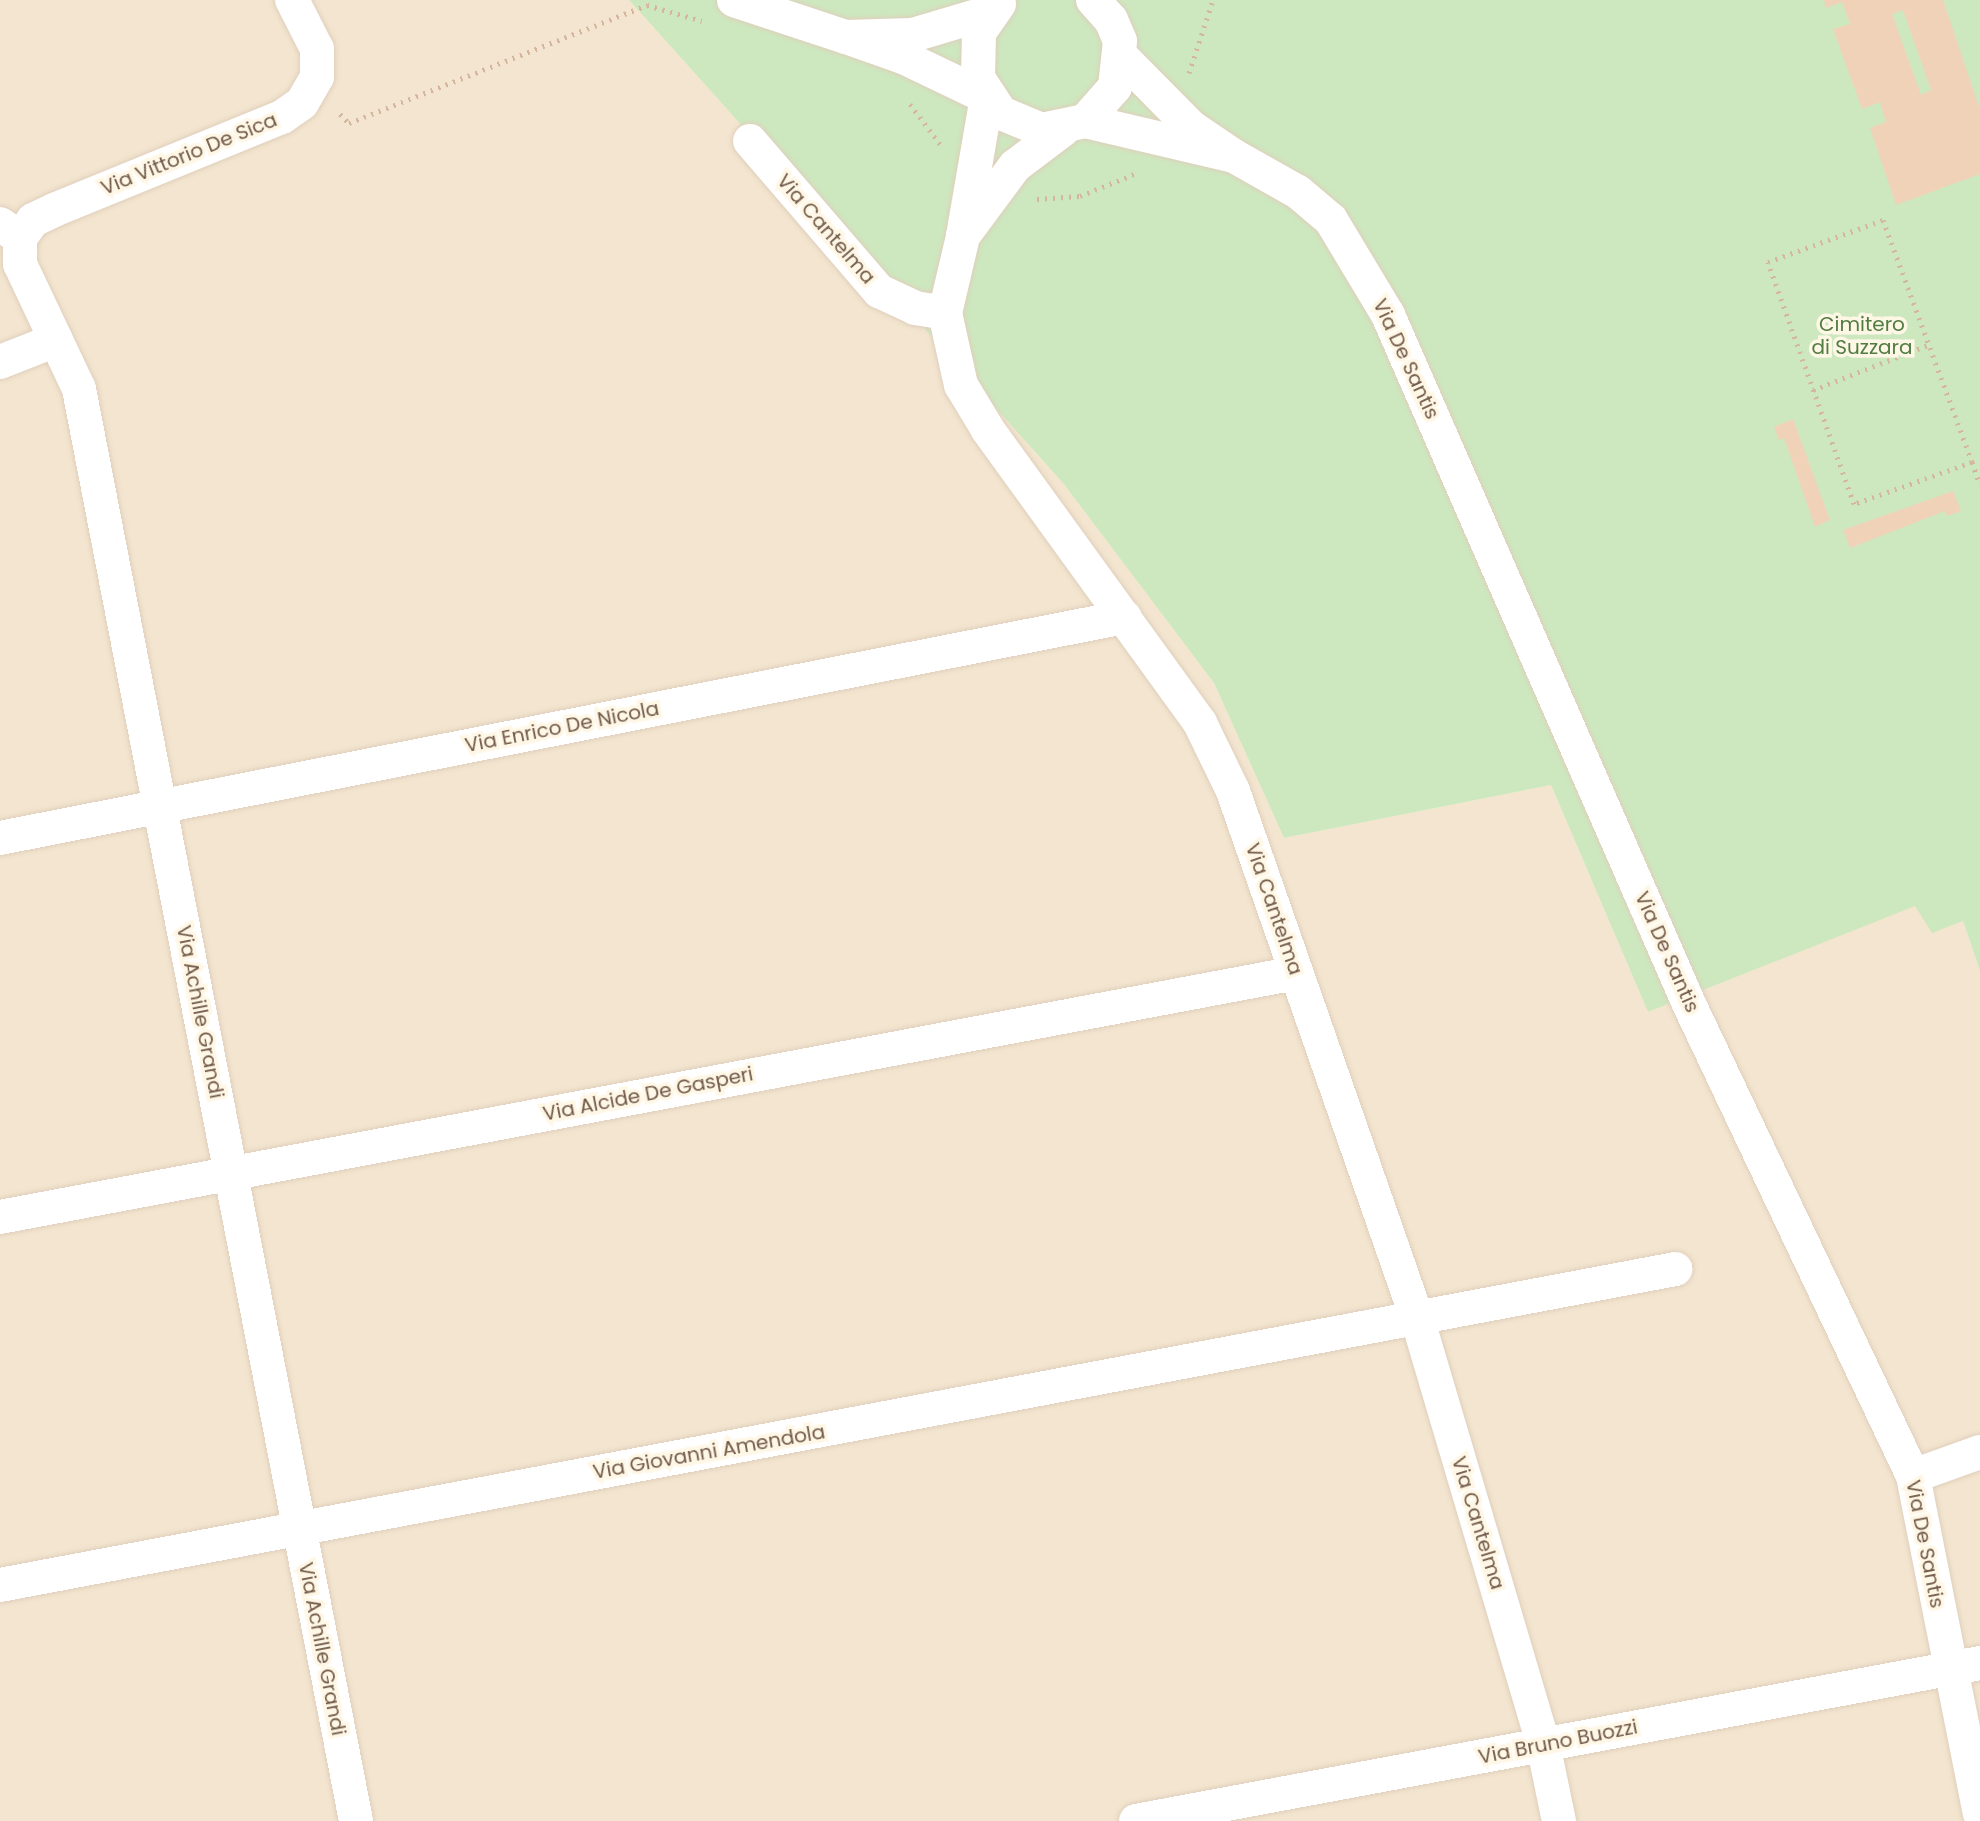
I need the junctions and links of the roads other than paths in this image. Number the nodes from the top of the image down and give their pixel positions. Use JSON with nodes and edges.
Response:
{"nodes":[{"id":1,"x":292,"y":0,"type":"edge"},
{"id":2,"x":734,"y":0,"type":"edge"},
{"id":3,"x":996,"y":6,"type":"edge"},
{"id":4,"x":1105,"y":7,"type":"edge"},
{"id":5,"x":846,"y":37,"type":"junction"},
{"id":6,"x":1120,"y":55,"type":"junction"},
{"id":7,"x":987,"y":97,"type":"junction"},
{"id":8,"x":1170,"y":123,"type":"junction"},
{"id":9,"x":1074,"y":125,"type":"junction"},
{"id":10,"x":750,"y":141,"type":"dead end"},
{"id":11,"x":986,"y":181,"type":"junction"},
{"id":12,"x":10,"y":231,"type":"edge"},
{"id":13,"x":945,"y":313,"type":"junction"},
{"id":14,"x":56,"y":340,"type":"junction"},
{"id":15,"x":0,"y":362,"type":"edge"},
{"id":16,"x":1124,"y":617,"type":"junction"},
{"id":17,"x":159,"y":805,"type":"junction"},
{"id":18,"x":0,"y":838,"type":"edge"},
{"id":19,"x":1296,"y":973,"type":"junction"},
{"id":20,"x":231,"y":1173,"type":"junction"},
{"id":21,"x":0,"y":1217,"type":"edge"},
{"id":22,"x":1675,"y":1269,"type":"dead end"},
{"id":23,"x":1418,"y":1321,"type":"junction"},
{"id":24,"x":1980,"y":1452,"type":"edge"},
{"id":25,"x":1913,"y":1476,"type":"junction"},
{"id":26,"x":299,"y":1528,"type":"junction"},
{"id":27,"x":0,"y":1585,"type":"edge"},
{"id":28,"x":1964,"y":1666,"type":"edge"},
{"id":29,"x":1543,"y":1744,"type":"junction"},
{"id":30,"x":1980,"y":1813,"type":"edge"},
{"id":31,"x":1175,"y":1817,"type":"edge"},
{"id":32,"x":356,"y":1821,"type":"edge"},
{"id":33,"x":1136,"y":1821,"type":"edge"},
{"id":34,"x":1559,"y":1821,"type":"edge"}],
"edges":[{"from":1,"to":12,"type":"street","name":"Via Vittorio De Sica"},
{"from":2,"to":5,"type":"street","name":"Via De Santis"},
{"from":3,"to":5,"type":"street"},
{"from":3,"to":7,"type":"street"},
{"from":4,"to":6,"type":"street"},
{"from":5,"to":7,"type":"street","name":"Via De Santis"},
{"from":6,"to":8,"type":"street"},
{"from":6,"to":9,"type":"street"},
{"from":7,"to":9,"type":"street","name":"Via De Santis"},
{"from":7,"to":11,"type":"street"},
{"from":8,"to":9,"type":"street","name":"Via De Santis"},
{"from":8,"to":25,"type":"street","name":"Via De Santis"},
{"from":9,"to":11,"type":"street"},
{"from":10,"to":13,"type":"street","name":"Via Cantelma"},
{"from":11,"to":13,"type":"street"},
{"from":12,"to":14,"type":"street","name":"Via Achille Grandi"},
{"from":13,"to":16,"type":"street","name":"Via Cantelma"},
{"from":14,"to":15,"type":"street"},
{"from":14,"to":17,"type":"street","name":"Via Achille Grandi"},
{"from":16,"to":17,"type":"street","name":"Via Enrico De Nicola"},
{"from":16,"to":19,"type":"street","name":"Via Cantelma"},
{"from":17,"to":18,"type":"street","name":"Via Enrico De Nicola"},
{"from":17,"to":20,"type":"street","name":"Via Achille Grandi"},
{"from":19,"to":20,"type":"street","name":"Via Alcide De Gasperi"},
{"from":19,"to":23,"type":"street","name":"Via Cantelma"},
{"from":20,"to":21,"type":"street","name":"Via Alcide De Gasperi"},
{"from":20,"to":26,"type":"street","name":"Via Achille Grandi"},
{"from":22,"to":23,"type":"street","name":"Via Giovanni Amendola"},
{"from":23,"to":26,"type":"street","name":"Via Giovanni Amendola"},
{"from":23,"to":29,"type":"street","name":"Via Cantelma"},
{"from":24,"to":25,"type":"street"},
{"from":25,"to":28,"type":"street","name":"Via De Santis"},
{"from":26,"to":27,"type":"street","name":"Via Giovanni Amendola"},
{"from":26,"to":32,"type":"street","name":"Via Achille Grandi"},
{"from":28,"to":29,"type":"street","name":"Via Bruno Buozzi"},
{"from":28,"to":30,"type":"street","name":"Via De Santis"},
{"from":29,"to":31,"type":"street","name":"Via Bruno Buozzi"},
{"from":29,"to":34,"type":"street","name":"Via Cantelma"},
{"from":31,"to":33,"type":"street","name":"Via Bruno Buozzi"}]}
